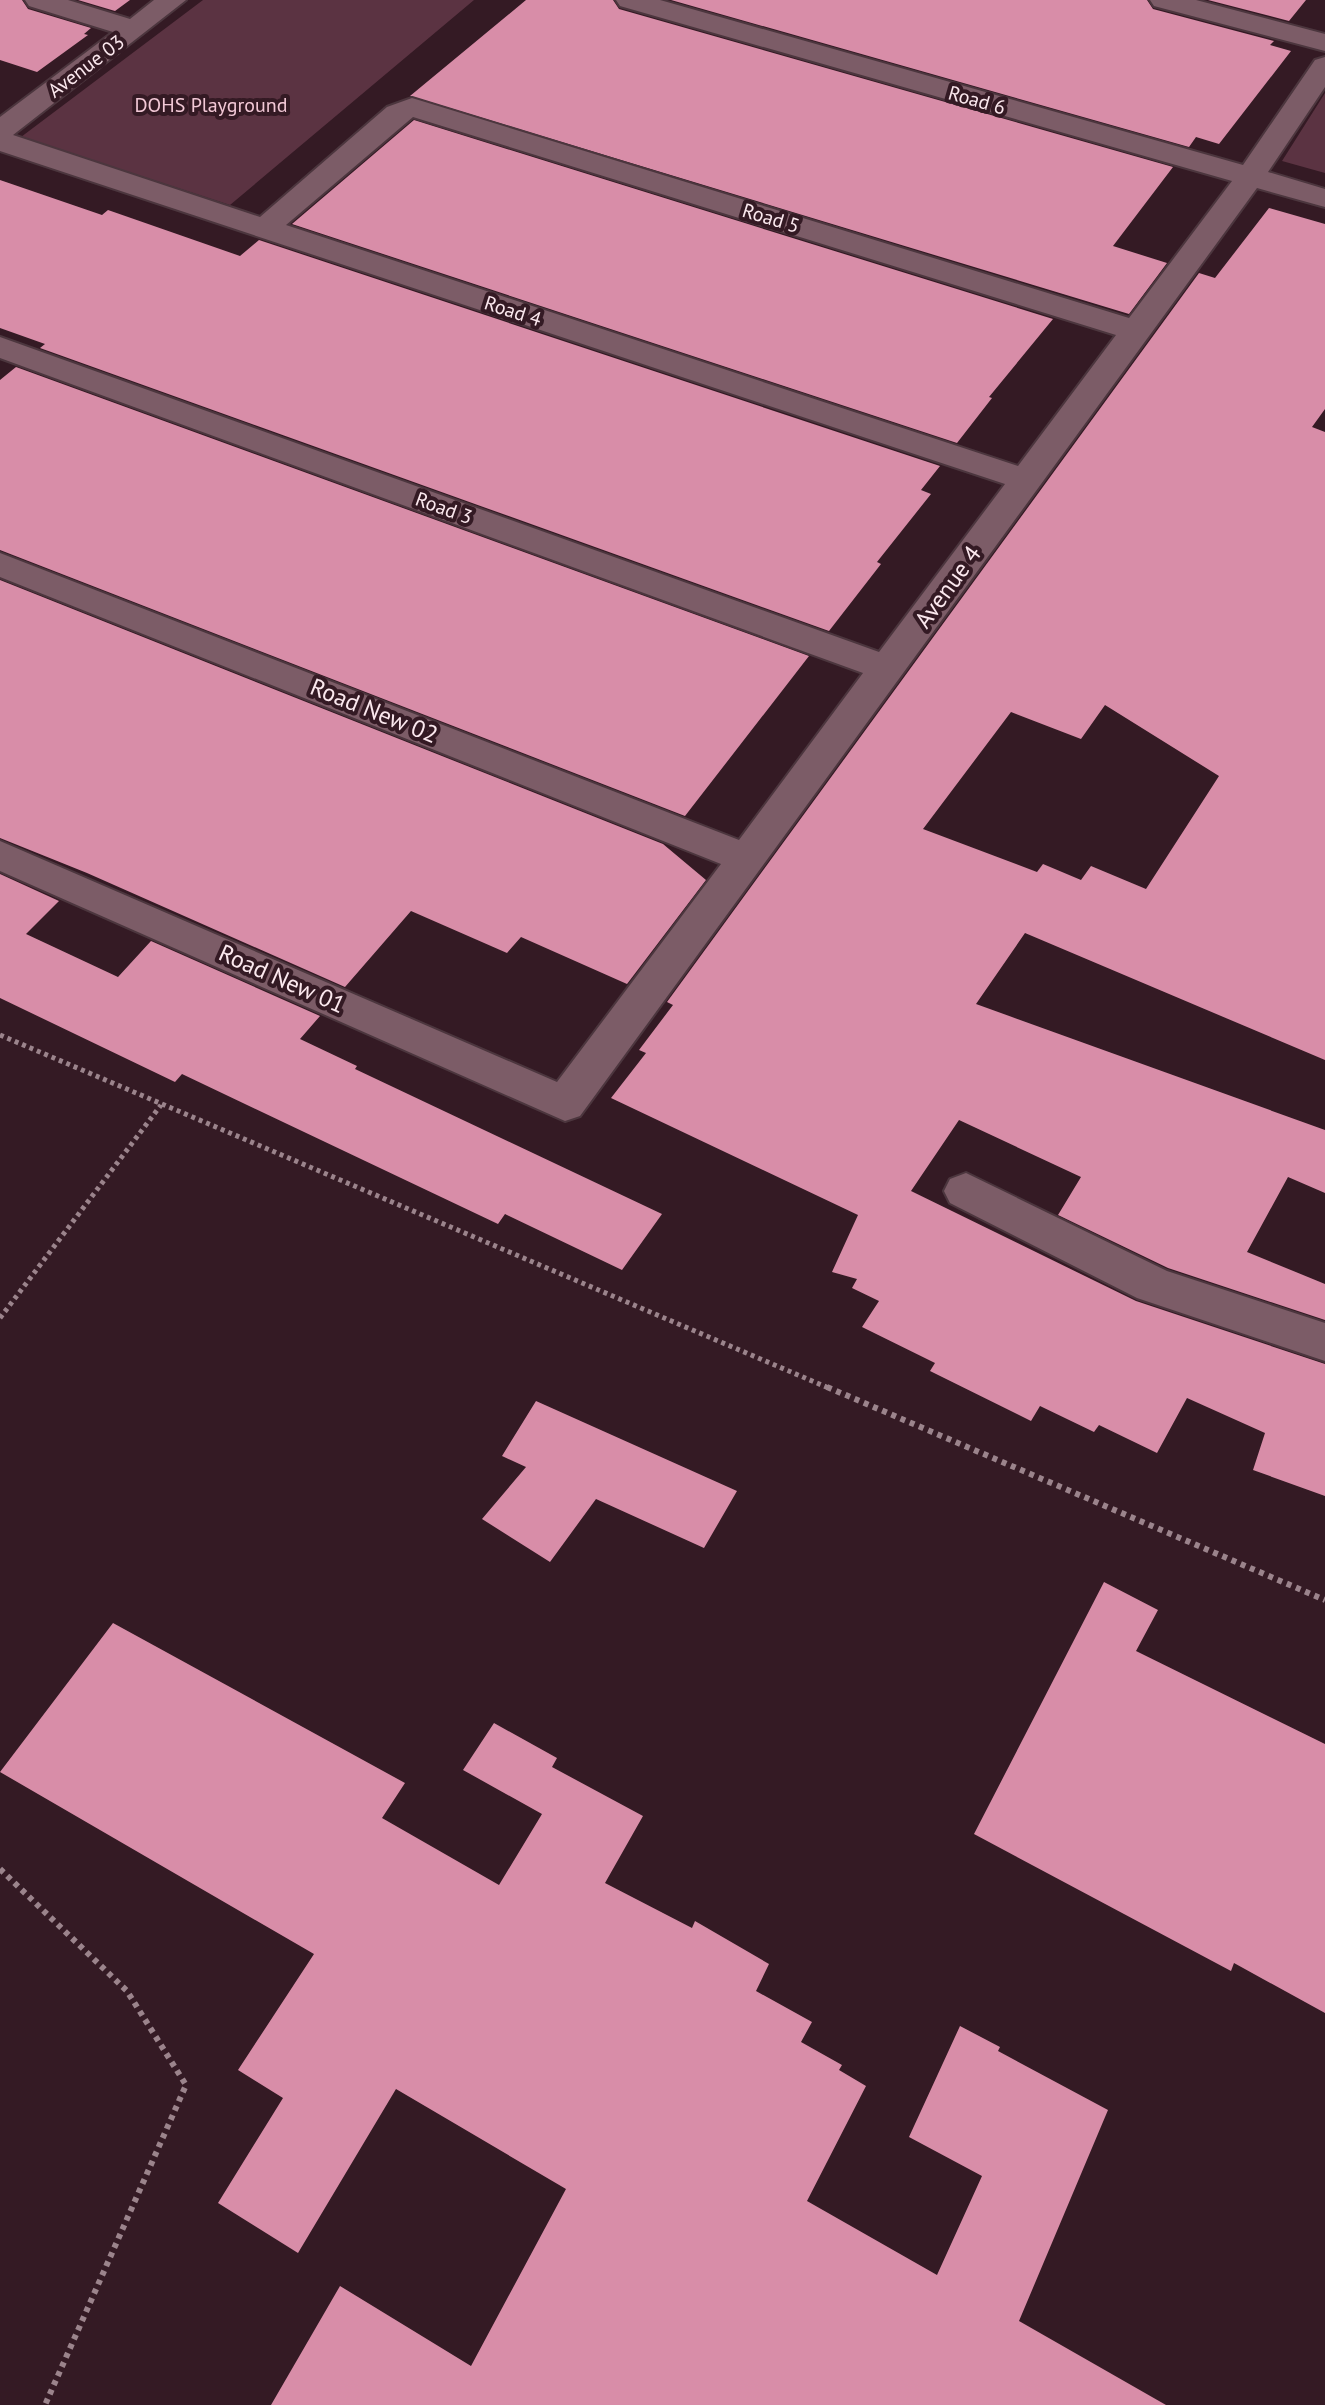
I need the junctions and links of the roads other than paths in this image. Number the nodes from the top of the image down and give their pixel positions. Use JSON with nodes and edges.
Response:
{"nodes":[{"id":1,"x":39,"y":0,"type":"edge"},
{"id":2,"x":172,"y":0,"type":"edge"},
{"id":3,"x":630,"y":0,"type":"edge"},
{"id":4,"x":1164,"y":0,"type":"edge"},
{"id":5,"x":134,"y":29,"type":"junction"},
{"id":6,"x":1325,"y":43,"type":"edge"},
{"id":7,"x":1325,"y":66,"type":"edge"},
{"id":8,"x":0,"y":131,"type":"edge"},
{"id":9,"x":0,"y":141,"type":"edge"},
{"id":10,"x":1249,"y":178,"type":"junction"},
{"id":11,"x":1325,"y":198,"type":"edge"},
{"id":12,"x":264,"y":229,"type":"junction"},
{"id":13,"x":1137,"y":331,"type":"junction"},
{"id":14,"x":0,"y":347,"type":"edge"},
{"id":15,"x":1027,"y":480,"type":"junction"},
{"id":16,"x":0,"y":564,"type":"edge"},
{"id":17,"x":888,"y":669,"type":"junction"},
{"id":18,"x":0,"y":855,"type":"edge"},
{"id":19,"x":748,"y":859,"type":"junction"},
{"id":20,"x":565,"y":1104,"type":"joint"},
{"id":21,"x":966,"y":1191,"type":"dead end"},
{"id":22,"x":1325,"y":1342,"type":"edge"}],
"edges":[{"from":1,"to":5,"type":"street"},
{"from":2,"to":5,"type":"street","name":"Avenue 03"},
{"from":3,"to":10,"type":"street","name":"Road 6"},
{"from":4,"to":6,"type":"street"},
{"from":5,"to":8,"type":"street","name":"Avenue 03"},
{"from":7,"to":10,"type":"street","name":"Avenue 4"},
{"from":9,"to":12,"type":"street","name":"Road 4"},
{"from":10,"to":11,"type":"street","name":"Road 6"},
{"from":10,"to":13,"type":"street","name":"Avenue 4"},
{"from":12,"to":13,"type":"street","name":"Road 5"},
{"from":12,"to":15,"type":"street","name":"Road 4"},
{"from":13,"to":15,"type":"street","name":"Avenue 4"},
{"from":14,"to":17,"type":"street","name":"Road 3"},
{"from":15,"to":17,"type":"street","name":"Avenue 4"},
{"from":16,"to":19,"type":"street","name":"Road New 02"},
{"from":17,"to":19,"type":"street","name":"Avenue 4"},
{"from":18,"to":20,"type":"street","name":"Road New 01"},
{"from":19,"to":20,"type":"street","name":"Avenue 4"},
{"from":21,"to":22,"type":"street"}]}
